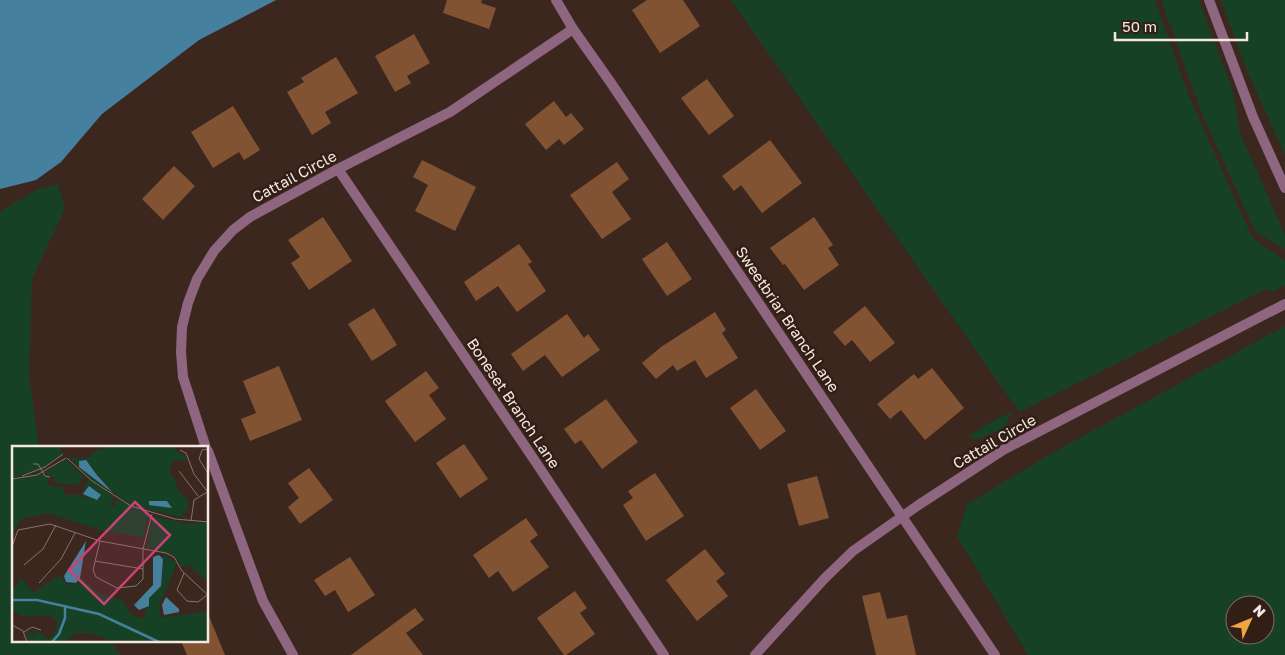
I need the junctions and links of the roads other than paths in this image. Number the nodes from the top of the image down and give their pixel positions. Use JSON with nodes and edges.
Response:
{"nodes":[{"id":1,"x":556,"y":0,"type":"edge"},
{"id":2,"x":1209,"y":0,"type":"edge"},
{"id":3,"x":573,"y":29,"type":"junction"},
{"id":4,"x":338,"y":170,"type":"junction"},
{"id":5,"x":1285,"y":188,"type":"edge"},
{"id":6,"x":1285,"y":304,"type":"edge"},
{"id":7,"x":206,"y":446,"type":"edge"},
{"id":8,"x":209,"y":454,"type":"edge"},
{"id":9,"x":902,"y":516,"type":"junction"},
{"id":10,"x":293,"y":655,"type":"edge"},
{"id":11,"x":664,"y":655,"type":"edge"},
{"id":12,"x":755,"y":655,"type":"edge"},
{"id":13,"x":995,"y":655,"type":"edge"}],
"edges":[{"from":1,"to":3,"type":"street","name":"Sweetbriar Branch Lane"},
{"from":2,"to":5,"type":"street"},
{"from":3,"to":4,"type":"street","name":"Cattail Circle"},
{"from":3,"to":9,"type":"street","name":"Sweetbriar Branch Lane"},
{"from":4,"to":7,"type":"street","name":"Cattail Circle"},
{"from":4,"to":11,"type":"street","name":"Boneset Branch Lane"},
{"from":6,"to":9,"type":"street","name":"Cattail Circle"},
{"from":8,"to":10,"type":"street","name":"Cattail Circle"},
{"from":9,"to":12,"type":"street","name":"Cattail Circle"},
{"from":9,"to":13,"type":"street","name":"Sweetbriar Branch Lane"}]}
